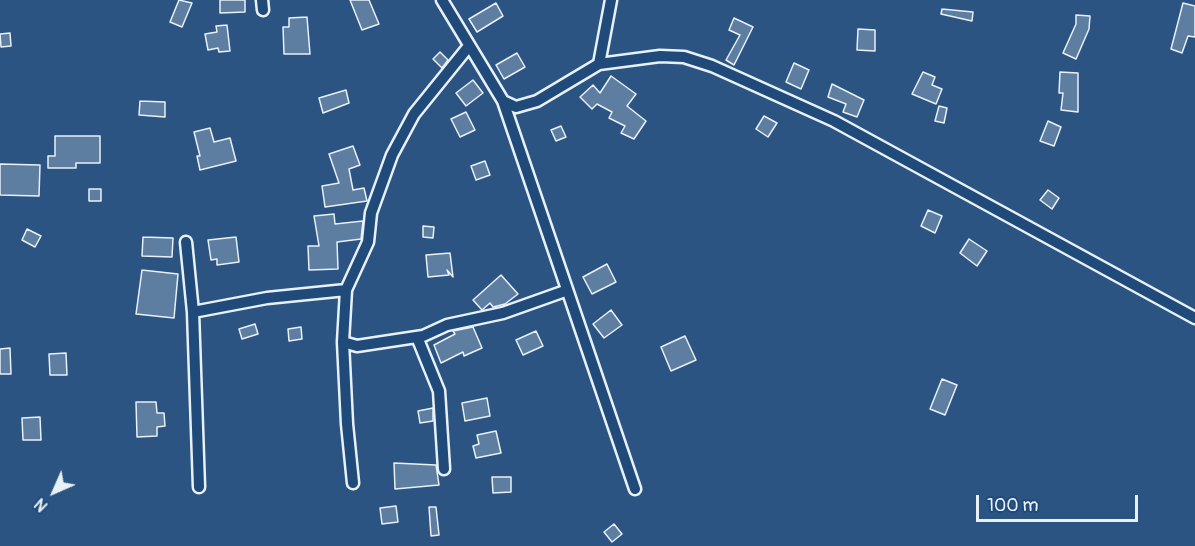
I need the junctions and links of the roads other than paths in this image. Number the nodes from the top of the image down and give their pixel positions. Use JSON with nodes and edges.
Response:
{"nodes":[{"id":1,"x":442,"y":0,"type":"edge"},
{"id":2,"x":611,"y":0,"type":"edge"},
{"id":3,"x":469,"y":46,"type":"junction"},
{"id":4,"x":599,"y":64,"type":"junction"},
{"id":5,"x":503,"y":101,"type":"junction"},
{"id":6,"x":186,"y":242,"type":"dead end"},
{"id":7,"x":346,"y":290,"type":"junction"},
{"id":8,"x":565,"y":291,"type":"junction"},
{"id":9,"x":193,"y":312,"type":"junction"},
{"id":10,"x":1195,"y":318,"type":"edge"},
{"id":11,"x":417,"y":337,"type":"junction"},
{"id":12,"x":343,"y":342,"type":"junction"},
{"id":13,"x":444,"y":469,"type":"dead end"},
{"id":14,"x":353,"y":483,"type":"dead end"},
{"id":15,"x":199,"y":487,"type":"dead end"},
{"id":16,"x":635,"y":489,"type":"dead end"}],
"edges":[{"from":1,"to":3,"type":"street"},
{"from":2,"to":4,"type":"street"},
{"from":3,"to":5,"type":"street"},
{"from":3,"to":7,"type":"street"},
{"from":4,"to":5,"type":"street"},
{"from":4,"to":10,"type":"street"},
{"from":5,"to":8,"type":"street"},
{"from":6,"to":9,"type":"street"},
{"from":7,"to":9,"type":"street"},
{"from":7,"to":12,"type":"street"},
{"from":8,"to":11,"type":"street"},
{"from":8,"to":16,"type":"street"},
{"from":9,"to":15,"type":"street"},
{"from":11,"to":12,"type":"street"},
{"from":11,"to":13,"type":"street"},
{"from":12,"to":14,"type":"street"}]}
